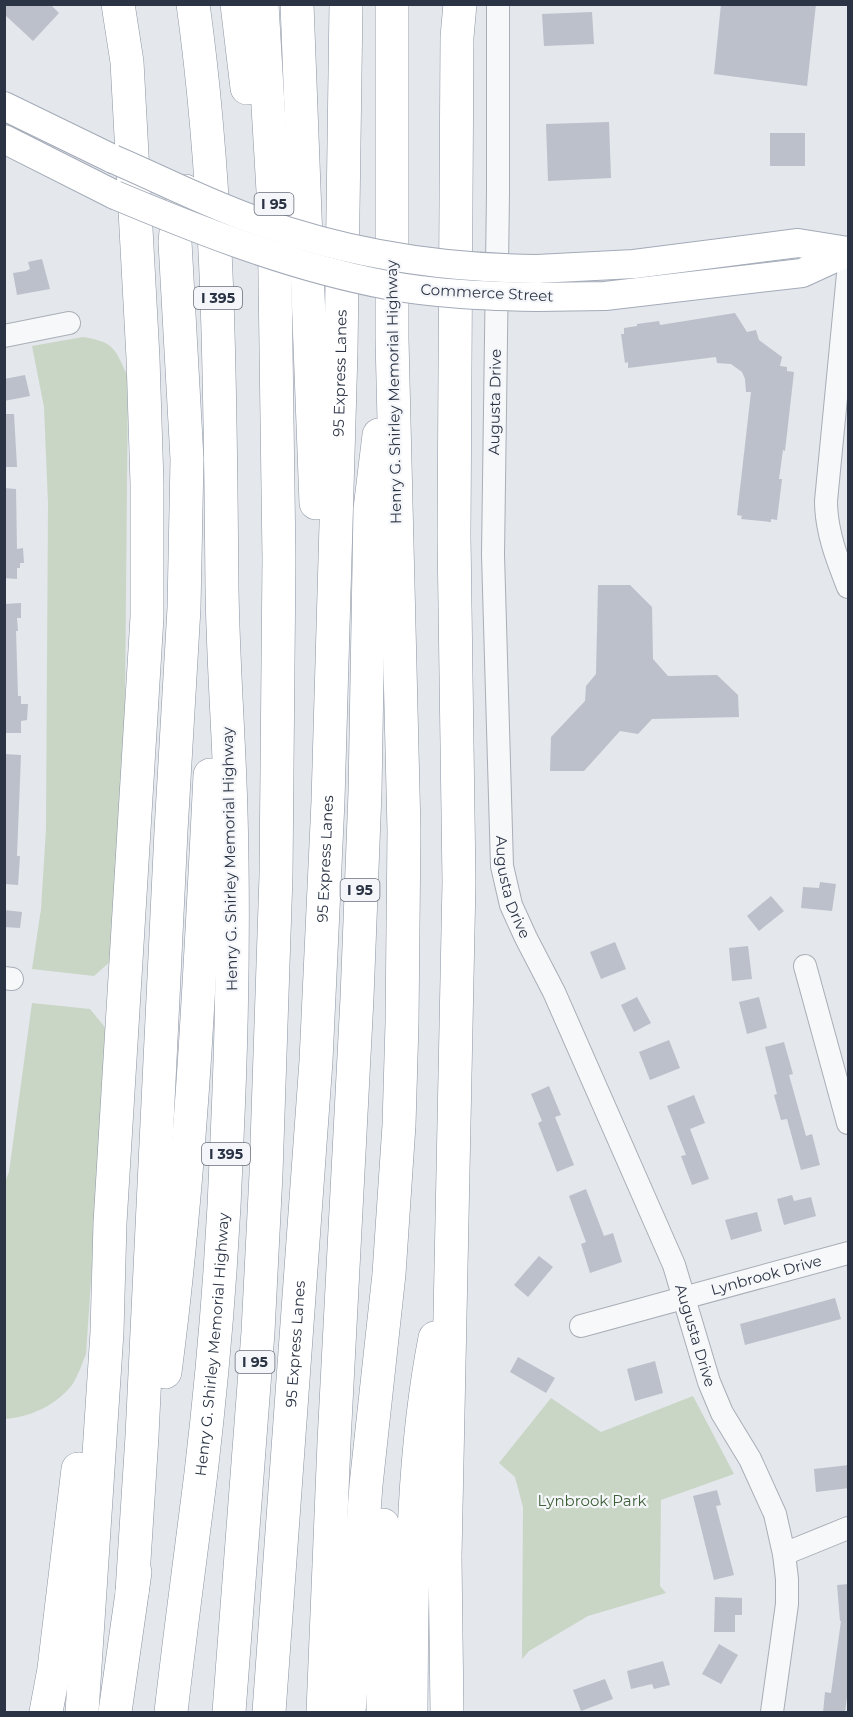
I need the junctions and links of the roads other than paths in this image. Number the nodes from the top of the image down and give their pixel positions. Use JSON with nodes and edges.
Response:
{"nodes":[{"id":1,"x":118,"y":4,"type":"edge"},
{"id":2,"x":193,"y":4,"type":"edge"},
{"id":3,"x":237,"y":4,"type":"edge"},
{"id":4,"x":262,"y":4,"type":"edge"},
{"id":5,"x":297,"y":4,"type":"edge"},
{"id":6,"x":310,"y":4,"type":"edge"},
{"id":7,"x":346,"y":4,"type":"edge"},
{"id":8,"x":392,"y":4,"type":"edge"},
{"id":9,"x":454,"y":4,"type":"edge"},
{"id":10,"x":460,"y":4,"type":"edge"},
{"id":11,"x":498,"y":4,"type":"edge"},
{"id":12,"x":457,"y":37,"type":"junction"},
{"id":13,"x":4,"y":106,"type":"edge"},
{"id":14,"x":4,"y":140,"type":"edge"},
{"id":15,"x":304,"y":159,"type":"junction"},
{"id":16,"x":181,"y":206,"type":"junction"},
{"id":17,"x":849,"y":252,"type":"edge"},
{"id":18,"x":849,"y":274,"type":"edge"},
{"id":19,"x":69,"y":323,"type":"dead end"},
{"id":20,"x":4,"y":336,"type":"edge"},
{"id":21,"x":392,"y":339,"type":"junction"},
{"id":22,"x":277,"y":403,"type":"junction"},
{"id":23,"x":849,"y":587,"type":"edge"},
{"id":24,"x":222,"y":593,"type":"junction"},
{"id":25,"x":328,"y":801,"type":"junction"},
{"id":26,"x":806,"y":966,"type":"dead end"},
{"id":27,"x":849,"y":1123,"type":"edge"},
{"id":28,"x":110,"y":1223,"type":"junction"},
{"id":29,"x":849,"y":1253,"type":"edge"},
{"id":30,"x":450,"y":1256,"type":"junction"},
{"id":31,"x":389,"y":1274,"type":"junction"},
{"id":32,"x":684,"y":1298,"type":"junction"},
{"id":33,"x":580,"y":1326,"type":"dead end"},
{"id":34,"x":449,"y":1388,"type":"junction"},
{"id":35,"x":849,"y":1528,"type":"edge"},
{"id":36,"x":784,"y":1554,"type":"junction"},
{"id":37,"x":132,"y":1592,"type":"junction"},
{"id":38,"x":54,"y":1669,"type":"junction"},
{"id":39,"x":46,"y":1713,"type":"edge"},
{"id":40,"x":52,"y":1713,"type":"edge"},
{"id":41,"x":82,"y":1713,"type":"edge"},
{"id":42,"x":115,"y":1713,"type":"edge"},
{"id":43,"x":171,"y":1713,"type":"edge"},
{"id":44,"x":229,"y":1713,"type":"edge"},
{"id":45,"x":269,"y":1713,"type":"edge"},
{"id":46,"x":323,"y":1713,"type":"edge"},
{"id":47,"x":350,"y":1713,"type":"edge"},
{"id":48,"x":383,"y":1713,"type":"edge"},
{"id":49,"x":411,"y":1713,"type":"edge"},
{"id":50,"x":447,"y":1713,"type":"edge"},
{"id":51,"x":470,"y":1713,"type":"edge"},
{"id":52,"x":772,"y":1713,"type":"edge"}],
"edges":[{"from":1,"to":28,"type":"highway"},
{"from":2,"to":24,"type":"highway","name":"Henry G. Shirley Memorial Highway","number":"I 395"},
{"from":3,"to":22,"type":"highway"},
{"from":4,"to":22,"type":"highway","number":"I 95"},
{"from":5,"to":15,"type":"highway"},
{"from":6,"to":15,"type":"highway"},
{"from":7,"to":25,"type":"highway","name":"95 Express Lanes"},
{"from":8,"to":21,"type":"highway","name":"Henry G. Shirley Memorial Highway","number":"I 95"},
{"from":9,"to":12,"type":"highway"},
{"from":10,"to":12,"type":"highway"},
{"from":11,"to":32,"type":"street","name":"Augusta Drive"},
{"from":12,"to":30,"type":"highway"},
{"from":13,"to":16,"type":"main road","name":"Commerce Street","bridge":true},
{"from":14,"to":16,"type":"main road","name":"Commerce Street","bridge":true},
{"from":15,"to":25,"type":"highway"},
{"from":16,"to":17,"type":"main road","name":"Commerce Street","bridge":true},
{"from":16,"to":17,"type":"main road","name":"Commerce Street","bridge":true},
{"from":16,"to":37,"type":"highway"},
{"from":18,"to":23,"type":"street"},
{"from":19,"to":20,"type":"street"},
{"from":21,"to":31,"type":"highway","name":"Henry G. Shirley Memorial Highway"},
{"from":21,"to":46,"type":"highway","number":"I 95"},
{"from":22,"to":44,"type":"highway","number":"I 95"},
{"from":24,"to":37,"type":"highway"},
{"from":24,"to":43,"type":"highway","name":"Henry G. Shirley Memorial Highway","number":"I 395"},
{"from":25,"to":45,"type":"highway","name":"95 Express Lanes"},
{"from":26,"to":27,"type":"street"},
{"from":28,"to":38,"type":"highway"},
{"from":28,"to":41,"type":"highway"},
{"from":29,"to":32,"type":"street","name":"Lynbrook Drive"},
{"from":30,"to":34,"type":"highway"},
{"from":30,"to":49,"type":"highway"},
{"from":31,"to":47,"type":"highway","name":"Henry G. Shirley Memorial Highway"},
{"from":31,"to":48,"type":"highway"},
{"from":32,"to":33,"type":"street","name":"Lynbrook Drive"},
{"from":32,"to":36,"type":"street","name":"Augusta Drive"},
{"from":34,"to":50,"type":"highway"},
{"from":34,"to":51,"type":"highway"},
{"from":35,"to":36,"type":"street"},
{"from":36,"to":52,"type":"street","name":"Augusta Drive"},
{"from":37,"to":42,"type":"highway"},
{"from":38,"to":39,"type":"highway"},
{"from":38,"to":40,"type":"highway"}]}
